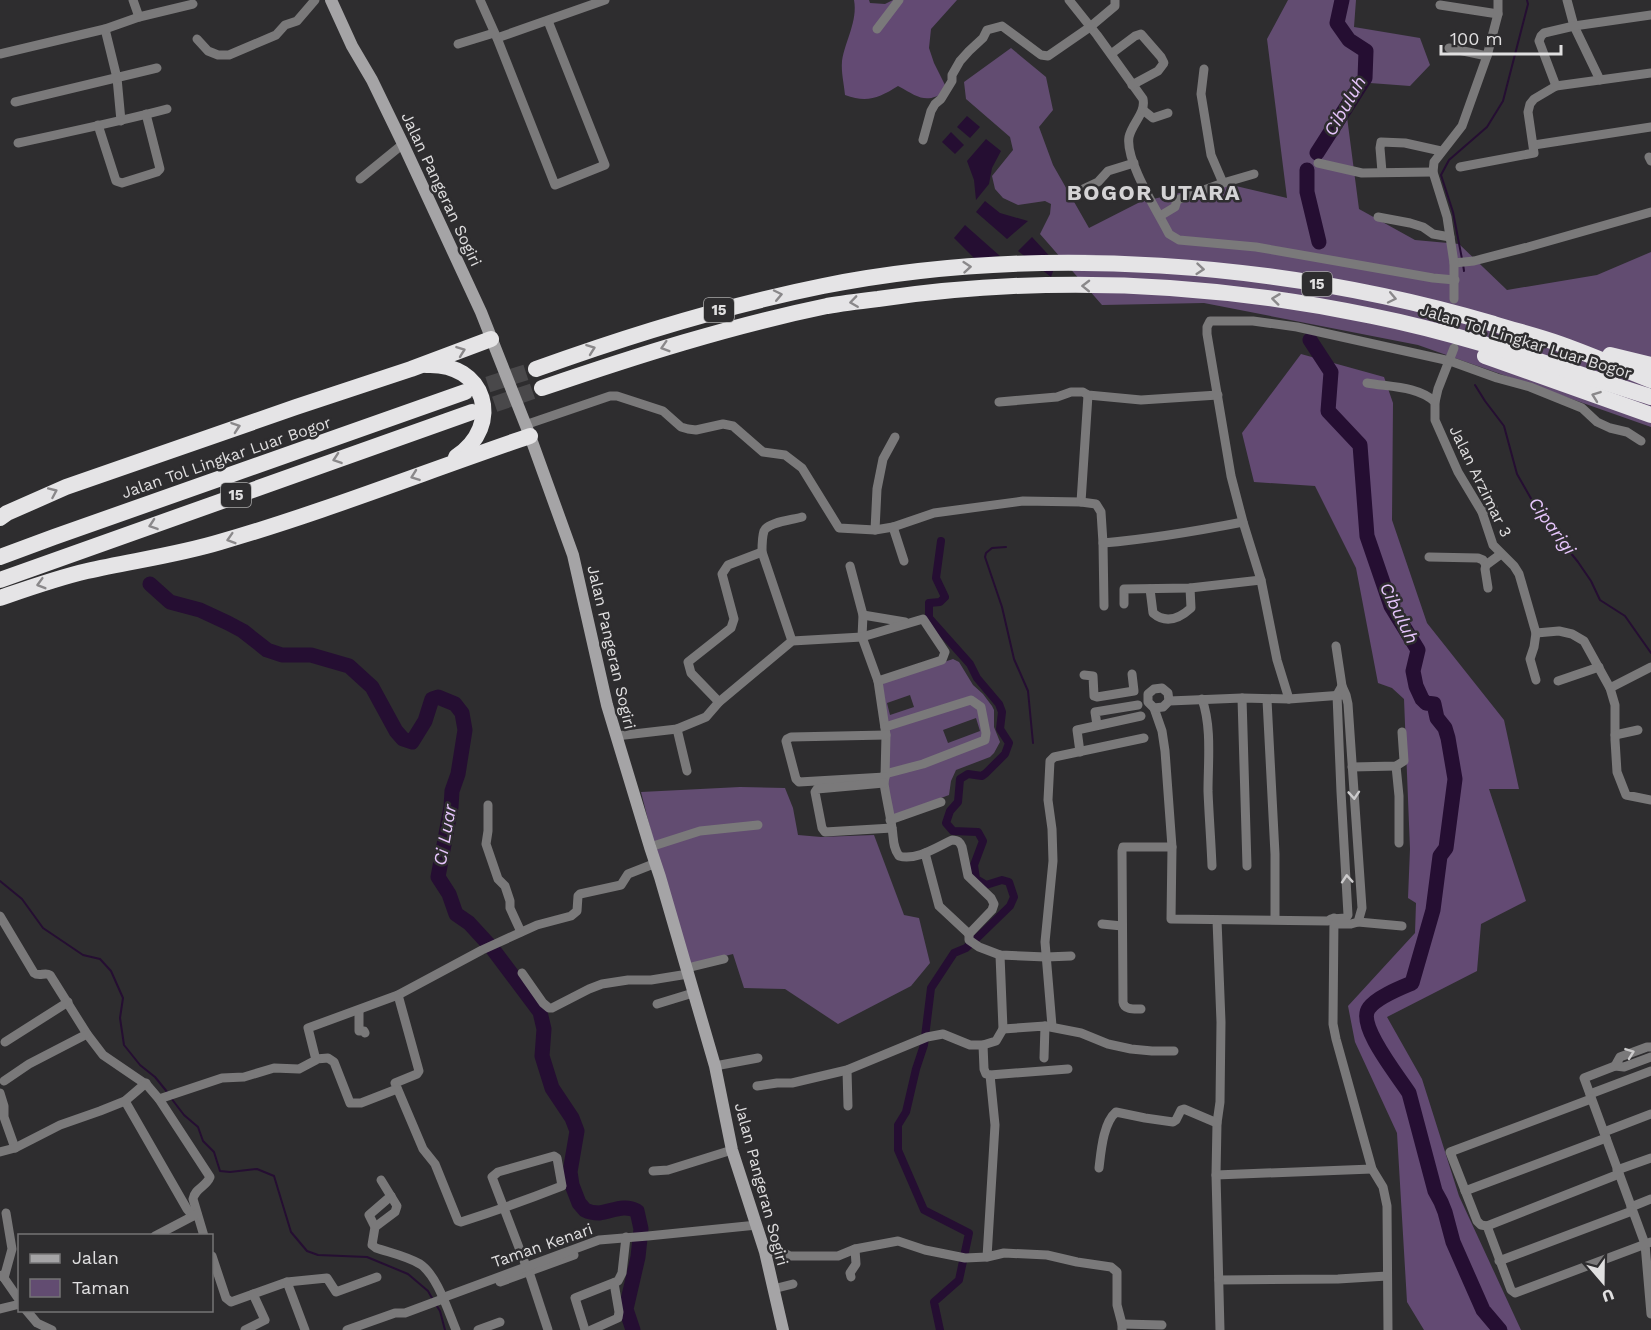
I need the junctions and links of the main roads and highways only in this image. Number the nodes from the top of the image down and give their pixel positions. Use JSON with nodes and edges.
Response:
{"nodes":[{"id":1,"x":1375,"y":316,"type":"junction"},
{"id":2,"x":492,"y":339,"type":"road end"},
{"id":3,"x":1559,"y":344,"type":"junction"},
{"id":4,"x":1651,"y":365,"type":"edge"},
{"id":5,"x":411,"y":369,"type":"junction"},
{"id":6,"x":536,"y":369,"type":"tunnel mouth"},
{"id":7,"x":1651,"y":380,"type":"edge"},
{"id":8,"x":542,"y":388,"type":"tunnel mouth"},
{"id":9,"x":465,"y":392,"type":"tunnel mouth"},
{"id":10,"x":1651,"y":397,"type":"edge"},
{"id":11,"x":472,"y":412,"type":"tunnel mouth"},
{"id":12,"x":1648,"y":414,"type":"edge"},
{"id":13,"x":527,"y":430,"type":"road end"},
{"id":14,"x":445,"y":465,"type":"junction"},
{"id":15,"x":0,"y":518,"type":"edge"},
{"id":16,"x":0,"y":557,"type":"edge"},
{"id":17,"x":0,"y":580,"type":"edge"},
{"id":18,"x":0,"y":598,"type":"edge"}],
"edges":[{"from":1,"to":8,"type":"highway","name":"Jalan Tol Lingkar Luar Bogor","number":"15","one_way":true},
{"from":1,"to":10,"type":"highway","name":"Jalan Tol Lingkar Luar Bogor","number":"15"},
{"from":12,"to":1,"type":"highway","one_way":true},
{"from":5,"to":2,"type":"highway","one_way":true},
{"from":3,"to":4,"type":"highway"},
{"from":6,"to":3,"type":"highway","name":"Jalan Tol Lingkar Luar Bogor","number":"15","one_way":true},
{"from":3,"to":7,"type":"highway","name":"Jalan Tol Lingkar Luar Bogor","number":"15"},
{"from":5,"to":14,"type":"highway"},
{"from":15,"to":5,"type":"highway","one_way":true},
{"from":9,"to":16,"type":"highway","name":"Jalan Tol Lingkar Luar Bogor","number":"15"},
{"from":11,"to":17,"type":"highway","number":"15","one_way":true},
{"from":13,"to":14,"type":"highway"},
{"from":14,"to":18,"type":"highway","one_way":true}]}
